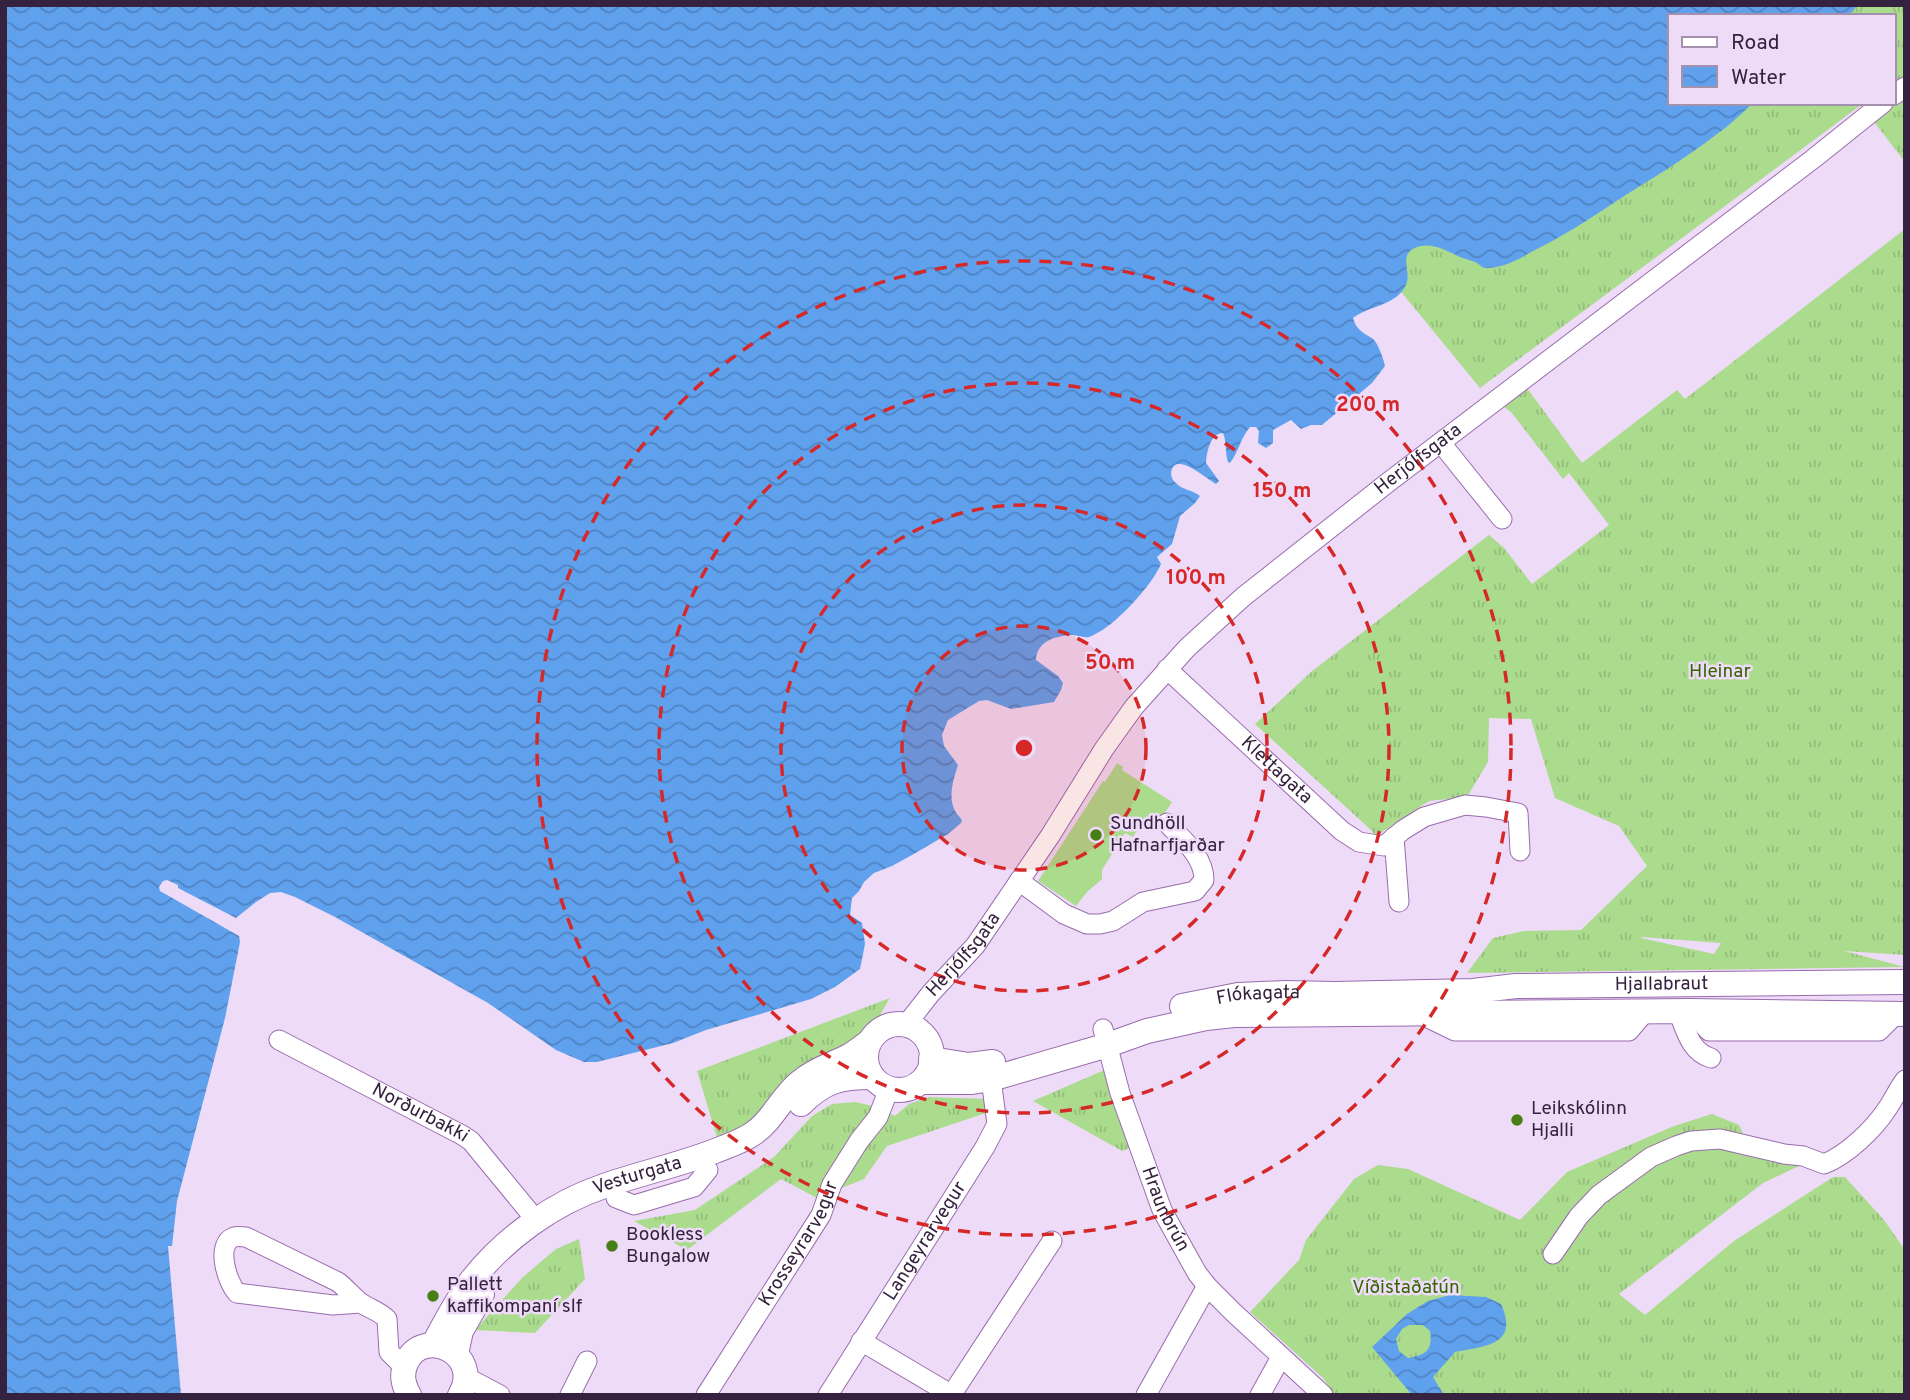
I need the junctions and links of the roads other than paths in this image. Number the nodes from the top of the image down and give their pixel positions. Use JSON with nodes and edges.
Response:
{"nodes":[{"id":1,"x":1880,"y":105,"type":"edge"},
{"id":2,"x":1441,"y":443,"type":"junction"},
{"id":3,"x":1502,"y":519,"type":"dead end"},
{"id":4,"x":1167,"y":668,"type":"junction"},
{"id":5,"x":1167,"y":823,"type":"dead end"},
{"id":6,"x":1394,"y":837,"type":"junction"},
{"id":7,"x":1520,"y":851,"type":"dead end"},
{"id":8,"x":1019,"y":881,"type":"junction"},
{"id":9,"x":1399,"y":902,"type":"dead end"},
{"id":10,"x":1905,"y":982,"type":"edge"},
{"id":11,"x":1418,"y":1003,"type":"junction"},
{"id":12,"x":1900,"y":1014,"type":"edge"},
{"id":13,"x":1689,"y":1016,"type":"junction"},
{"id":14,"x":906,"y":1025,"type":"junction"},
{"id":15,"x":1106,"y":1037,"type":"junction"},
{"id":16,"x":279,"y":1040,"type":"dead end"},
{"id":17,"x":869,"y":1042,"type":"junction"},
{"id":18,"x":1711,"y":1058,"type":"dead end"},
{"id":19,"x":932,"y":1059,"type":"junction"},
{"id":20,"x":991,"y":1079,"type":"junction"},
{"id":21,"x":1905,"y":1080,"type":"edge"},
{"id":22,"x":921,"y":1082,"type":"junction"},
{"id":23,"x":881,"y":1083,"type":"junction"},
{"id":24,"x":536,"y":1220,"type":"junction"},
{"id":25,"x":1052,"y":1241,"type":"dead end"},
{"id":26,"x":1553,"y":1254,"type":"dead end"},
{"id":27,"x":1207,"y":1286,"type":"junction"},
{"id":28,"x":361,"y":1303,"type":"junction"},
{"id":29,"x":861,"y":1341,"type":"junction"},
{"id":30,"x":433,"y":1345,"type":"junction"},
{"id":31,"x":456,"y":1354,"type":"junction"},
{"id":32,"x":1281,"y":1357,"type":"junction"},
{"id":33,"x":587,"y":1361,"type":"dead end"},
{"id":34,"x":404,"y":1367,"type":"junction"},
{"id":35,"x":463,"y":1386,"type":"edge"},
{"id":36,"x":952,"y":1394,"type":"edge"},
{"id":37,"x":409,"y":1395,"type":"edge"},
{"id":38,"x":500,"y":1395,"type":"edge"},
{"id":39,"x":570,"y":1395,"type":"edge"},
{"id":40,"x":706,"y":1395,"type":"edge"},
{"id":41,"x":828,"y":1395,"type":"edge"},
{"id":42,"x":1146,"y":1395,"type":"edge"},
{"id":43,"x":1260,"y":1395,"type":"edge"},
{"id":44,"x":1323,"y":1395,"type":"edge"}],
"edges":[{"from":1,"to":2,"type":"street","name":"Herjólfsgata"},
{"from":2,"to":3,"type":"street"},
{"from":2,"to":4,"type":"street","name":"Herjólfsgata"},
{"from":4,"to":6,"type":"street","name":"Klettagata"},
{"from":4,"to":8,"type":"street","name":"Herjólfsgata"},
{"from":5,"to":8,"type":"street"},
{"from":6,"to":7,"type":"street","name":"Klettagata"},
{"from":6,"to":9,"type":"street"},
{"from":8,"to":14,"type":"street","name":"Herjólfsgata"},
{"from":10,"to":11,"type":"main road","name":"Hjallabraut"},
{"from":11,"to":13,"type":"main road","name":"Hjallabraut"},
{"from":11,"to":15,"type":"main road","name":"Flókagata"},
{"from":12,"to":13,"type":"main road","name":"Hjallabraut"},
{"from":13,"to":18,"type":"street"},
{"from":14,"to":17,"type":"main road"},
{"from":14,"to":19,"type":"main road"},
{"from":15,"to":19,"type":"main road"},
{"from":15,"to":20,"type":"main road"},
{"from":15,"to":27,"type":"street","name":"Hraunbrún"},
{"from":16,"to":24,"type":"street","name":"Norðurbakki"},
{"from":17,"to":23,"type":"main road"},
{"from":17,"to":24,"type":"main road","name":"Vesturgata"},
{"from":19,"to":22,"type":"main road"},
{"from":20,"to":22,"type":"main road"},
{"from":20,"to":29,"type":"street","name":"Langeyrarvegur"},
{"from":21,"to":26,"type":"street"},
{"from":22,"to":23,"type":"main road"},
{"from":23,"to":31,"type":"main road","name":"Vesturgata"},
{"from":23,"to":40,"type":"street","name":"Krosseyrarvegur"},
{"from":24,"to":30,"type":"main road","name":"Vesturgata"},
{"from":25,"to":36,"type":"street"},
{"from":27,"to":32,"type":"street","name":"Hraunbrún"},
{"from":27,"to":42,"type":"street"},
{"from":28,"to":28,"type":"street"},
{"from":28,"to":34,"type":"street"},
{"from":29,"to":36,"type":"street"},
{"from":29,"to":41,"type":"street","name":"Langeyrarvegur"},
{"from":30,"to":31,"type":"main road"},
{"from":30,"to":34,"type":"main road"},
{"from":31,"to":35,"type":"main road"},
{"from":32,"to":43,"type":"street"},
{"from":32,"to":44,"type":"street","name":"Hraunbrún"},
{"from":33,"to":39,"type":"street"},
{"from":34,"to":37,"type":"main road"},
{"from":35,"to":38,"type":"street"}]}
